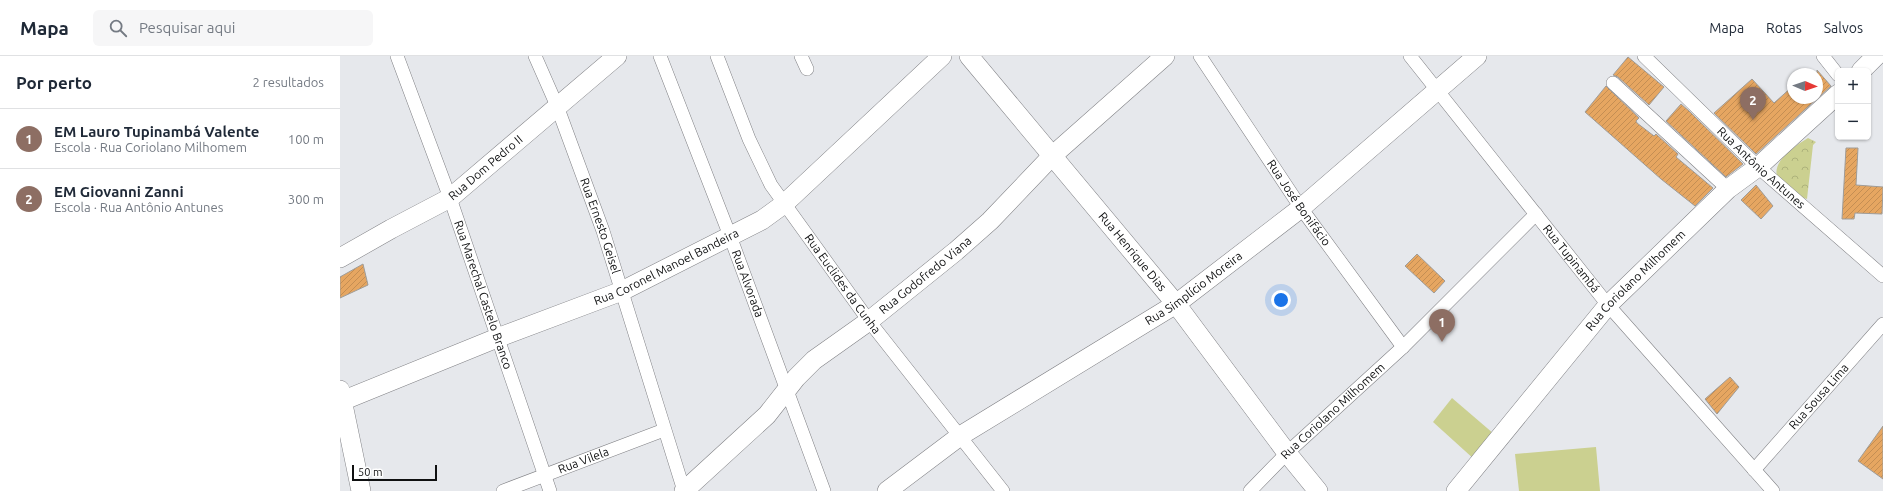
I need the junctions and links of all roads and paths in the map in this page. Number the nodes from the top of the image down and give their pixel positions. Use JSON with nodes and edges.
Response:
{"nodes":[{"id":1,"x":397,"y":56,"type":"edge"},
{"id":2,"x":535,"y":56,"type":"edge"},
{"id":3,"x":617,"y":56,"type":"edge"},
{"id":4,"x":660,"y":56,"type":"edge"},
{"id":5,"x":717,"y":56,"type":"edge"},
{"id":6,"x":801,"y":56,"type":"edge"},
{"id":7,"x":942,"y":56,"type":"edge"},
{"id":8,"x":969,"y":56,"type":"edge"},
{"id":9,"x":1164,"y":56,"type":"edge"},
{"id":10,"x":1200,"y":56,"type":"edge"},
{"id":11,"x":1410,"y":56,"type":"edge"},
{"id":12,"x":1477,"y":56,"type":"edge"},
{"id":13,"x":1644,"y":56,"type":"edge"},
{"id":14,"x":1823,"y":56,"type":"edge"},
{"id":15,"x":1876,"y":56,"type":"edge"},
{"id":16,"x":1864,"y":68,"type":"edge"},
{"id":17,"x":807,"y":69,"type":"dead end"},
{"id":18,"x":1835,"y":71,"type":"edge"},
{"id":19,"x":1613,"y":83,"type":"dead end"},
{"id":20,"x":1436,"y":91,"type":"junction"},
{"id":21,"x":1835,"y":97,"type":"edge"},
{"id":22,"x":557,"y":106,"type":"junction"},
{"id":23,"x":1052,"y":156,"type":"junction"},
{"id":24,"x":1758,"y":167,"type":"junction"},
{"id":25,"x":1728,"y":189,"type":"junction"},
{"id":26,"x":450,"y":198,"type":"junction"},
{"id":27,"x":784,"y":204,"type":"junction"},
{"id":28,"x":1301,"y":208,"type":"junction"},
{"id":29,"x":1536,"y":214,"type":"junction"},
{"id":30,"x":735,"y":234,"type":"junction"},
{"id":31,"x":340,"y":258,"type":"edge"},
{"id":32,"x":1883,"y":276,"type":"edge"},
{"id":33,"x":622,"y":291,"type":"junction"},
{"id":34,"x":1176,"y":304,"type":"junction"},
{"id":35,"x":1608,"y":304,"type":"junction"},
{"id":36,"x":869,"y":321,"type":"junction"},
{"id":37,"x":1883,"y":324,"type":"edge"},
{"id":38,"x":497,"y":338,"type":"junction"},
{"id":39,"x":1403,"y":347,"type":"junction"},
{"id":40,"x":792,"y":384,"type":"junction"},
{"id":41,"x":341,"y":396,"type":"edge"},
{"id":42,"x":664,"y":430,"type":"junction"},
{"id":43,"x":960,"y":436,"type":"junction"},
{"id":44,"x":1287,"y":452,"type":"junction"},
{"id":45,"x":1754,"y":470,"type":"junction"},
{"id":46,"x":543,"y":476,"type":"junction"},
{"id":47,"x":361,"y":491,"type":"edge"},
{"id":48,"x":503,"y":491,"type":"edge"},
{"id":49,"x":550,"y":491,"type":"edge"},
{"id":50,"x":684,"y":491,"type":"edge"},
{"id":51,"x":824,"y":491,"type":"edge"},
{"id":52,"x":888,"y":491,"type":"edge"},
{"id":53,"x":1003,"y":491,"type":"edge"},
{"id":54,"x":1250,"y":491,"type":"edge"},
{"id":55,"x":1318,"y":491,"type":"edge"},
{"id":56,"x":1456,"y":491,"type":"edge"},
{"id":57,"x":1773,"y":491,"type":"edge"}],
"edges":[{"from":1,"to":26,"type":"street","name":"Rua Marechal Castelo Branco"},
{"from":2,"to":22,"type":"street","name":"Rua Ernesto Geisel"},
{"from":3,"to":22,"type":"street","name":"Rua Dom Pedro II"},
{"from":4,"to":30,"type":"street","name":"Rua Alvorada"},
{"from":5,"to":27,"type":"street","name":"Rua Euclides da Cunha"},
{"from":6,"to":17,"type":"street"},
{"from":7,"to":27,"type":"street","name":"Rua Coronel Manoel Bandeira"},
{"from":8,"to":23,"type":"street","name":"Rua Henrique Dias"},
{"from":9,"to":23,"type":"street","name":"Rua Godofredo Viana"},
{"from":10,"to":28,"type":"street","name":"Rua José Bonifácio"},
{"from":11,"to":20,"type":"street","name":"Rua Tupinambá"},
{"from":12,"to":20,"type":"street","name":"Rua Simplício Moreira"},
{"from":13,"to":24,"type":"street","name":"Rua Antônio Antunes"},
{"from":14,"to":18,"type":"street"},
{"from":15,"to":16,"type":"street"},
{"from":19,"to":25,"type":"street"},
{"from":20,"to":28,"type":"street","name":"Rua Simplício Moreira"},
{"from":20,"to":29,"type":"street","name":"Rua Tupinambá"},
{"from":21,"to":24,"type":"street","name":"Rua Coriolano Milhomem"},
{"from":22,"to":26,"type":"street","name":"Rua Dom Pedro II"},
{"from":22,"to":33,"type":"street","name":"Rua Ernesto Geisel"},
{"from":23,"to":34,"type":"street","name":"Rua Henrique Dias"},
{"from":23,"to":36,"type":"street","name":"Rua Godofredo Viana"},
{"from":24,"to":25,"type":"street","name":"Rua Coriolano Milhomem"},
{"from":24,"to":32,"type":"street","name":"Rua Antônio Antunes"},
{"from":25,"to":35,"type":"street","name":"Rua Coriolano Milhomem"},
{"from":26,"to":31,"type":"street","name":"Rua Dom Pedro II"},
{"from":26,"to":38,"type":"street","name":"Rua Marechal Castelo Branco"},
{"from":27,"to":30,"type":"street","name":"Rua Coronel Manoel Bandeira"},
{"from":27,"to":36,"type":"street","name":"Rua Euclides da Cunha"},
{"from":28,"to":34,"type":"street","name":"Rua Simplício Moreira"},
{"from":28,"to":39,"type":"street","name":"Rua José Bonifácio"},
{"from":29,"to":35,"type":"street","name":"Rua Tupinambá"},
{"from":29,"to":39,"type":"street","name":"Rua Coriolano Milhomem"},
{"from":30,"to":33,"type":"street","name":"Rua Coronel Manoel Bandeira"},
{"from":30,"to":40,"type":"street","name":"Rua Alvorada"},
{"from":33,"to":38,"type":"street","name":"Rua Coronel Manoel Bandeira"},
{"from":33,"to":42,"type":"street","name":"Rua Ernesto Geisel"},
{"from":34,"to":43,"type":"street","name":"Rua Simplício Moreira"},
{"from":34,"to":44,"type":"street","name":"Rua Henrique Dias"},
{"from":35,"to":45,"type":"street","name":"Rua Tupinambá"},
{"from":35,"to":56,"type":"street","name":"Rua Coriolano Milhomem"},
{"from":36,"to":40,"type":"street","name":"Rua Godofredo Viana"},
{"from":36,"to":43,"type":"street","name":"Rua Euclides da Cunha"},
{"from":37,"to":45,"type":"street","name":"Rua Sousa Lima"},
{"from":38,"to":41,"type":"street","name":"Rua Coronel Manoel Bandeira"},
{"from":38,"to":46,"type":"street","name":"Rua Marechal Castelo Branco"},
{"from":39,"to":44,"type":"street","name":"Rua Coriolano Milhomem"},
{"from":40,"to":50,"type":"street","name":"Rua Godofredo Viana"},
{"from":40,"to":51,"type":"street","name":"Rua Alvorada"},
{"from":41,"to":47,"type":"street"},
{"from":42,"to":46,"type":"street","name":"Rua Vilela"},
{"from":42,"to":50,"type":"street","name":"Rua Ernesto Geisel"},
{"from":43,"to":52,"type":"street","name":"Rua Simplício Moreira"},
{"from":43,"to":53,"type":"street","name":"Rua Euclides da Cunha"},
{"from":44,"to":54,"type":"street","name":"Rua Coriolano Milhomem"},
{"from":44,"to":55,"type":"street","name":"Rua Henrique Dias"},
{"from":45,"to":57,"type":"street","name":"Rua Tupinambá"},
{"from":46,"to":48,"type":"street","name":"Rua Vilela"},
{"from":46,"to":49,"type":"street","name":"Rua Marechal Castelo Branco"}]}
